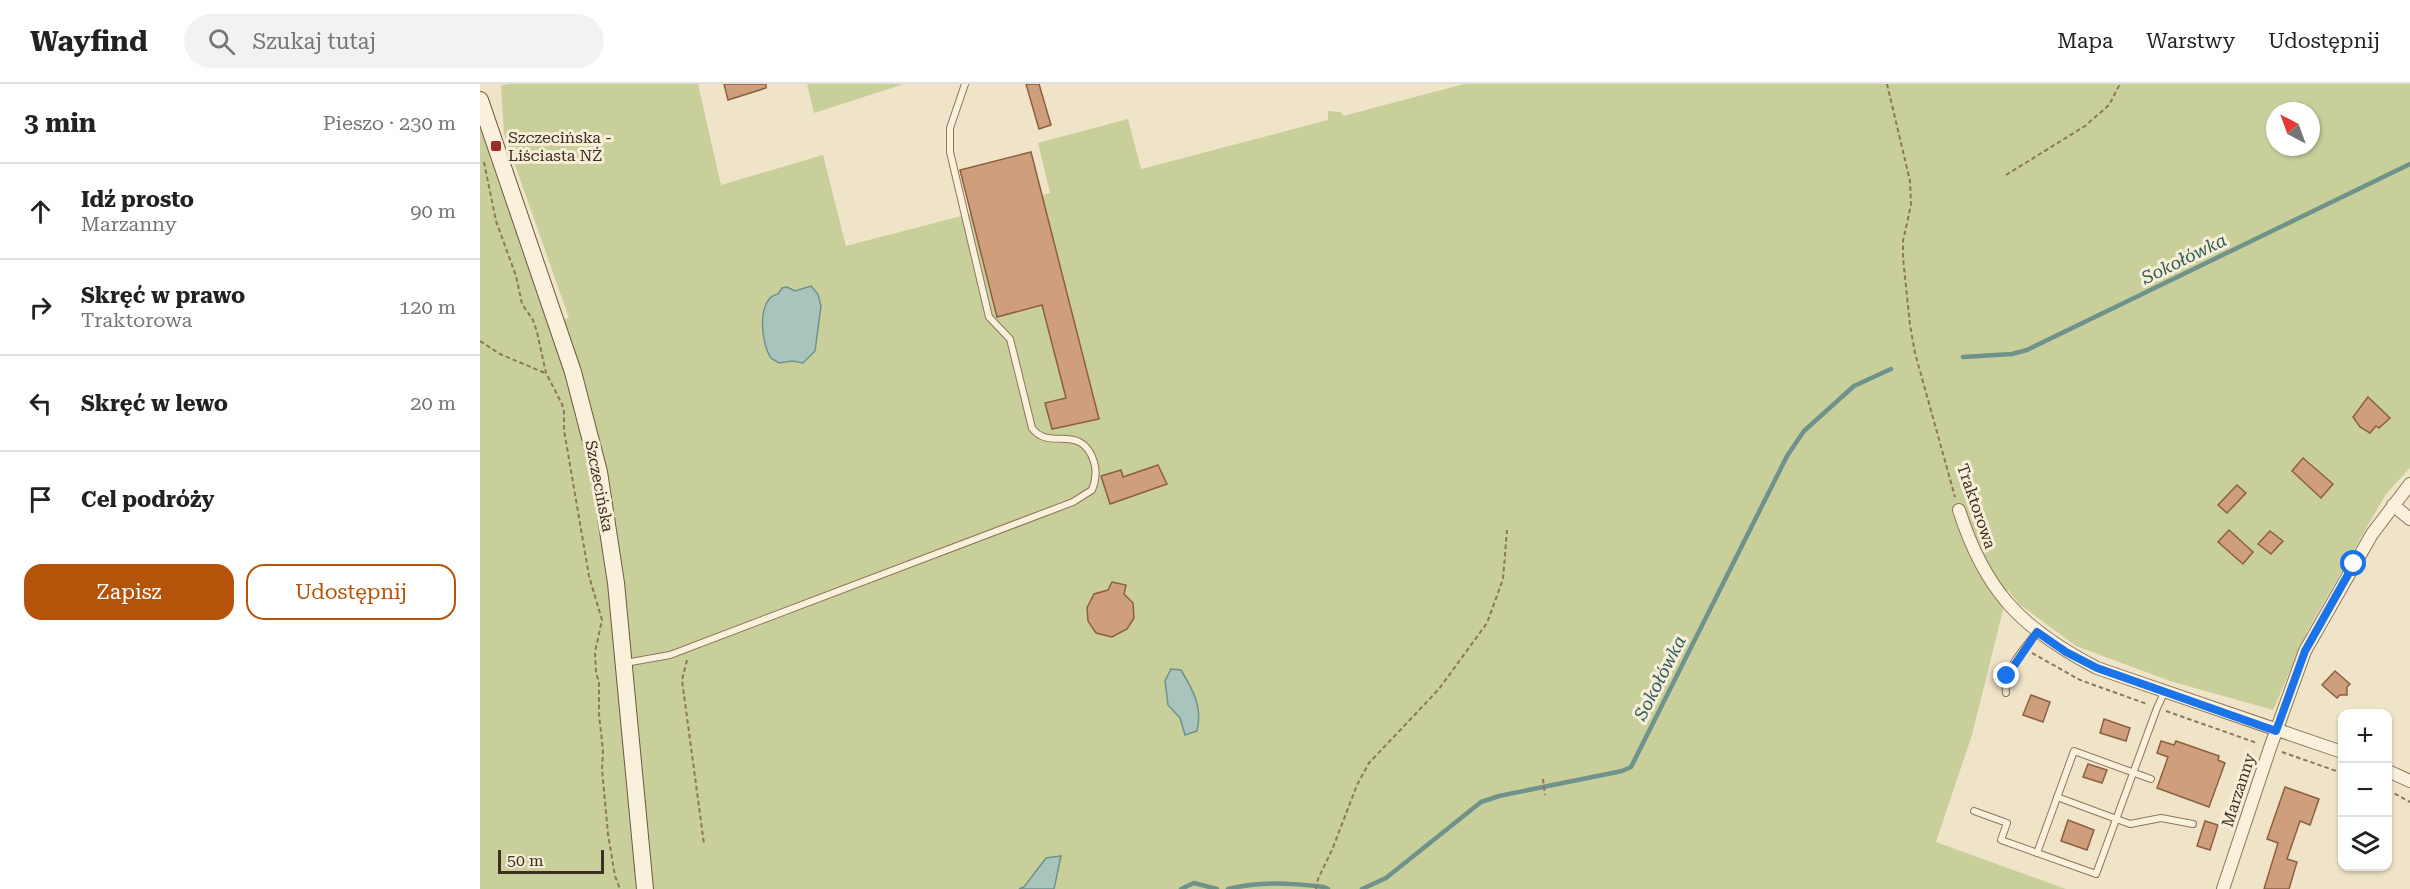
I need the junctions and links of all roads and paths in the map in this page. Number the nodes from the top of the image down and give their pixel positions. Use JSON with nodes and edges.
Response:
{"nodes":[{"id":1,"x":965,"y":84,"type":"edge"},
{"id":2,"x":1887,"y":84,"type":"edge"},
{"id":3,"x":2120,"y":84,"type":"edge"},
{"id":4,"x":480,"y":100,"type":"edge"},
{"id":5,"x":485,"y":159,"type":"dead end"},
{"id":6,"x":2006,"y":174,"type":"dead end"},
{"id":7,"x":480,"y":341,"type":"edge"},
{"id":8,"x":546,"y":373,"type":"junction"},
{"id":9,"x":2410,"y":484,"type":"edge"},
{"id":10,"x":2393,"y":505,"type":"junction"},
{"id":11,"x":1959,"y":510,"type":"joint"},
{"id":12,"x":2410,"y":519,"type":"edge"},
{"id":13,"x":1507,"y":530,"type":"dead end"},
{"id":14,"x":2037,"y":632,"type":"junction"},
{"id":15,"x":693,"y":646,"type":"junction"},
{"id":16,"x":2025,"y":648,"type":"junction"},
{"id":17,"x":624,"y":663,"type":"junction"},
{"id":18,"x":2165,"y":691,"type":"junction"},
{"id":19,"x":2006,"y":693,"type":"dead end"},
{"id":20,"x":2157,"y":708,"type":"junction"},
{"id":21,"x":2276,"y":731,"type":"junction"},
{"id":22,"x":2270,"y":748,"type":"junction"},
{"id":23,"x":2338,"y":750,"type":"edge"},
{"id":24,"x":2338,"y":771,"type":"edge"},
{"id":25,"x":2133,"y":773,"type":"junction"},
{"id":26,"x":2392,"y":773,"type":"edge"},
{"id":27,"x":1543,"y":779,"type":"dead end"},
{"id":28,"x":2151,"y":780,"type":"dead end"},
{"id":29,"x":2410,"y":781,"type":"edge"},
{"id":30,"x":2392,"y":792,"type":"edge"},
{"id":31,"x":1545,"y":795,"type":"dead end"},
{"id":32,"x":2057,"y":797,"type":"junction"},
{"id":33,"x":2410,"y":802,"type":"edge"},
{"id":34,"x":1974,"y":811,"type":"dead end"},
{"id":35,"x":2116,"y":819,"type":"junction"},
{"id":36,"x":2193,"y":824,"type":"dead end"},
{"id":37,"x":704,"y":844,"type":"dead end"},
{"id":38,"x":2037,"y":853,"type":"junction"},
{"id":39,"x":621,"y":889,"type":"edge"},
{"id":40,"x":645,"y":889,"type":"edge"},
{"id":41,"x":1316,"y":889,"type":"edge"},
{"id":42,"x":2223,"y":889,"type":"edge"}],
"edges":[{"from":1,"to":15,"type":"lane"},
{"from":2,"to":11,"type":"path","name":"Traktorowa"},
{"from":3,"to":6,"type":"path"},
{"from":4,"to":17,"type":"main road","name":"Szczecińska"},
{"from":5,"to":8,"type":"path"},
{"from":7,"to":8,"type":"path"},
{"from":8,"to":39,"type":"path"},
{"from":9,"to":10,"type":"street","name":"Marzanny"},
{"from":10,"to":12,"type":"street"},
{"from":10,"to":21,"type":"street","name":"Marzanny"},
{"from":11,"to":14,"type":"street","name":"Traktorowa"},
{"from":13,"to":41,"type":"path"},
{"from":14,"to":16,"type":"lane"},
{"from":14,"to":18,"type":"street","name":"Traktorowa"},
{"from":15,"to":17,"type":"lane"},
{"from":15,"to":37,"type":"path"},
{"from":16,"to":19,"type":"lane"},
{"from":16,"to":20,"type":"path"},
{"from":17,"to":40,"type":"main road","name":"Szczecińska"},
{"from":18,"to":20,"type":"lane"},
{"from":18,"to":21,"type":"street","name":"Traktorowa"},
{"from":20,"to":22,"type":"path"},
{"from":20,"to":25,"type":"lane"},
{"from":21,"to":22,"type":"street","name":"Marzanny"},
{"from":21,"to":23,"type":"street","name":"Traktorowa"},
{"from":22,"to":24,"type":"path"},
{"from":22,"to":42,"type":"street","name":"Marzanny"},
{"from":25,"to":28,"type":"lane"},
{"from":25,"to":32,"type":"lane"},
{"from":25,"to":35,"type":"lane"},
{"from":26,"to":29,"type":"street"},
{"from":27,"to":31,"type":"path"},
{"from":30,"to":33,"type":"path"},
{"from":32,"to":35,"type":"lane"},
{"from":32,"to":38,"type":"lane"},
{"from":34,"to":38,"type":"lane"},
{"from":35,"to":36,"type":"lane"},
{"from":35,"to":38,"type":"lane"}]}
